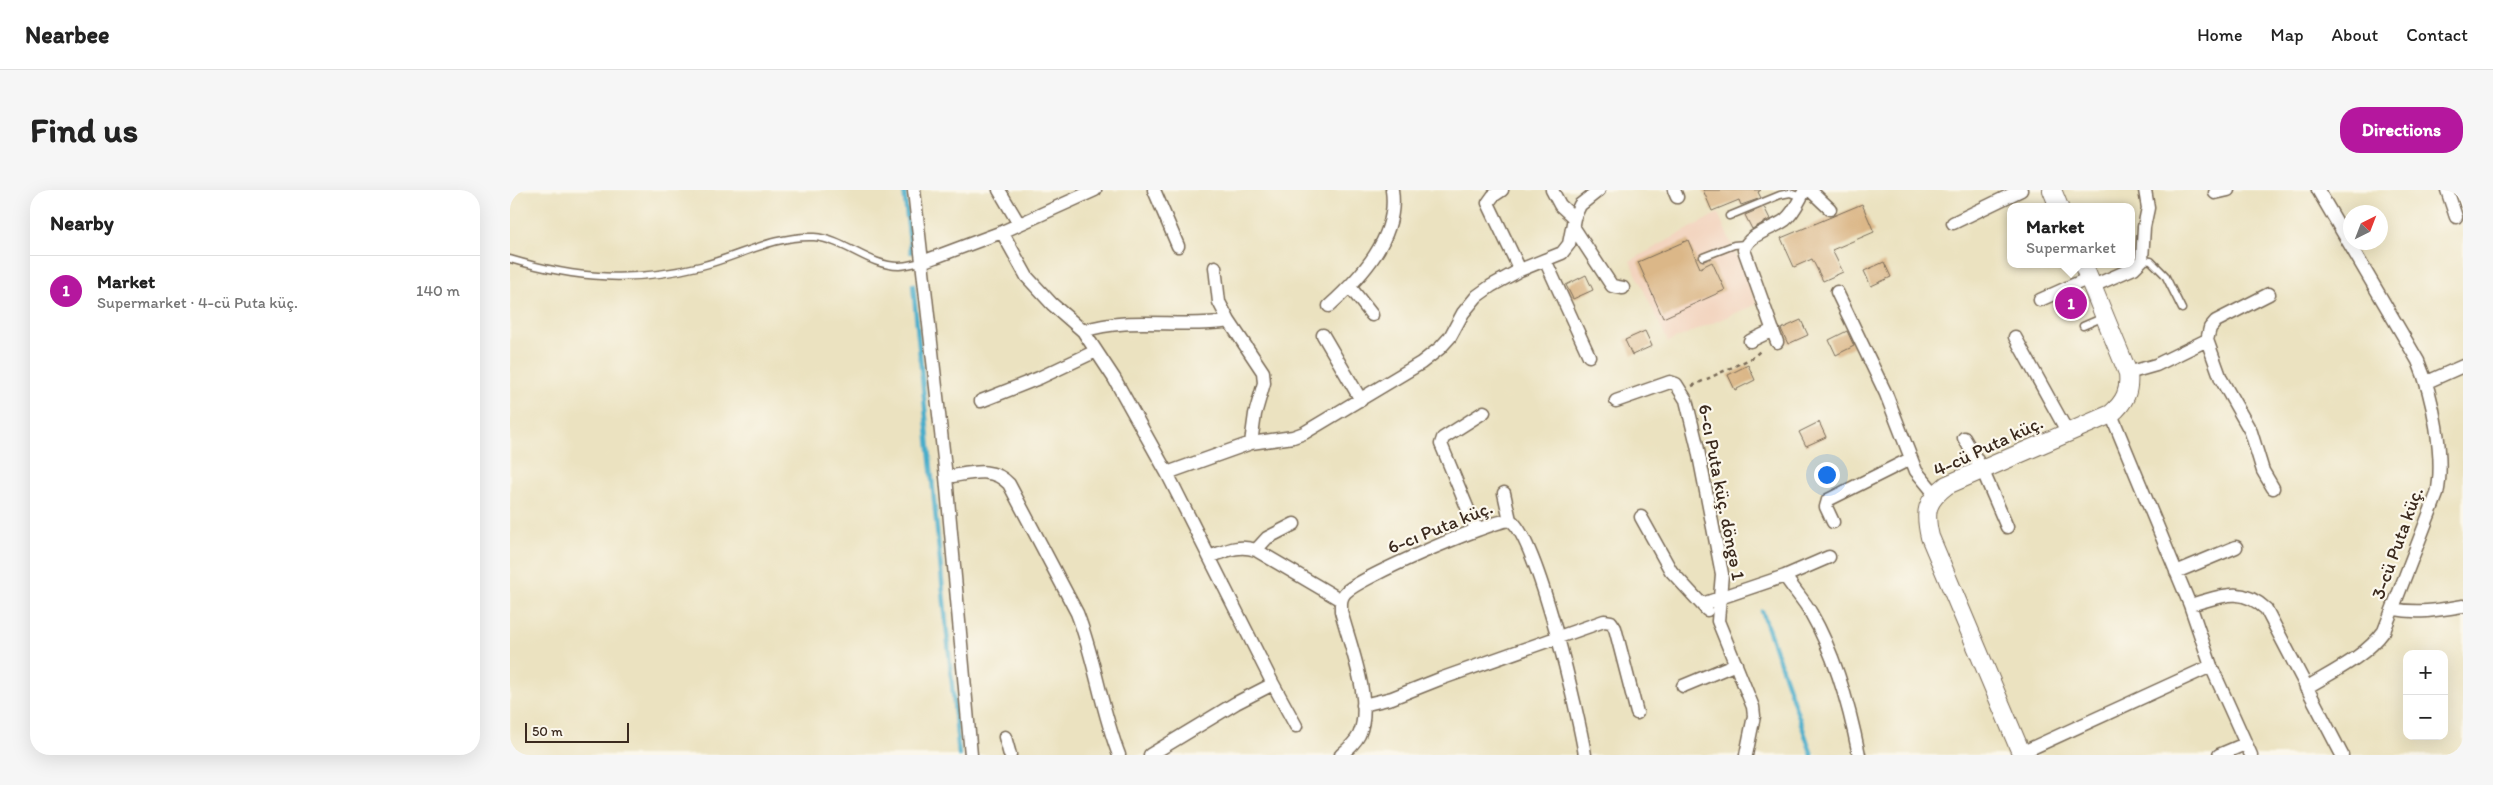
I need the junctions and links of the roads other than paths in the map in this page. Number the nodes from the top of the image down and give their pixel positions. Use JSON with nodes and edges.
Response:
{"nodes":[{"id":1,"x":914,"y":190,"type":"edge"},
{"id":2,"x":1000,"y":190,"type":"edge"},
{"id":3,"x":1095,"y":190,"type":"edge"},
{"id":4,"x":1154,"y":190,"type":"edge"},
{"id":5,"x":1392,"y":190,"type":"edge"},
{"id":6,"x":1502,"y":190,"type":"edge"},
{"id":7,"x":1552,"y":190,"type":"edge"},
{"id":8,"x":1599,"y":190,"type":"edge"},
{"id":9,"x":2021,"y":190,"type":"edge"},
{"id":10,"x":2052,"y":190,"type":"edge"},
{"id":11,"x":2145,"y":190,"type":"edge"},
{"id":12,"x":2318,"y":190,"type":"edge"},
{"id":13,"x":2447,"y":190,"type":"edge"},
{"id":14,"x":1805,"y":192,"type":"edge"},
{"id":15,"x":2057,"y":203,"type":"edge"},
{"id":16,"x":1830,"y":210,"type":"dead end"},
{"id":17,"x":1729,"y":216,"type":"dead end"},
{"id":18,"x":2456,"y":217,"type":"dead end"},
{"id":19,"x":1574,"y":223,"type":"junction"},
{"id":20,"x":1953,"y":223,"type":"dead end"},
{"id":21,"x":1019,"y":224,"type":"junction"},
{"id":22,"x":1002,"y":232,"type":"junction"},
{"id":23,"x":1746,"y":244,"type":"junction"},
{"id":24,"x":1178,"y":246,"type":"dead end"},
{"id":25,"x":1703,"y":257,"type":"dead end"},
{"id":26,"x":510,"y":259,"type":"edge"},
{"id":27,"x":1545,"y":260,"type":"junction"},
{"id":28,"x":2142,"y":260,"type":"junction"},
{"id":29,"x":922,"y":262,"type":"junction"},
{"id":30,"x":1215,"y":267,"type":"dead end"},
{"id":31,"x":2135,"y":267,"type":"edge"},
{"id":32,"x":2134,"y":268,"type":"edge"},
{"id":33,"x":1520,"y":270,"type":"junction"},
{"id":34,"x":2088,"y":276,"type":"edge"},
{"id":35,"x":1350,"y":287,"type":"junction"},
{"id":36,"x":1623,"y":288,"type":"dead end"},
{"id":37,"x":1837,"y":292,"type":"dead end"},
{"id":38,"x":2269,"y":294,"type":"dead end"},
{"id":39,"x":2040,"y":300,"type":"dead end"},
{"id":40,"x":1329,"y":306,"type":"dead end"},
{"id":41,"x":2182,"y":309,"type":"dead end"},
{"id":42,"x":1372,"y":315,"type":"dead end"},
{"id":43,"x":2105,"y":316,"type":"junction"},
{"id":44,"x":1229,"y":321,"type":"junction"},
{"id":45,"x":2083,"y":326,"type":"dead end"},
{"id":46,"x":1772,"y":330,"type":"junction"},
{"id":47,"x":1083,"y":331,"type":"junction"},
{"id":48,"x":1323,"y":335,"type":"dead end"},
{"id":49,"x":2015,"y":337,"type":"dead end"},
{"id":50,"x":1754,"y":339,"type":"road end"},
{"id":51,"x":2208,"y":340,"type":"junction"},
{"id":52,"x":1777,"y":342,"type":"dead end"},
{"id":53,"x":1096,"y":351,"type":"junction"},
{"id":54,"x":1589,"y":356,"type":"dead end"},
{"id":55,"x":2463,"y":366,"type":"edge"},
{"id":56,"x":2128,"y":372,"type":"junction"},
{"id":57,"x":2427,"y":382,"type":"junction"},
{"id":58,"x":1362,"y":400,"type":"junction"},
{"id":59,"x":981,"y":401,"type":"dead end"},
{"id":60,"x":1616,"y":401,"type":"dead end"},
{"id":61,"x":1484,"y":412,"type":"dead end"},
{"id":62,"x":2111,"y":414,"type":"junction"},
{"id":63,"x":2068,"y":433,"type":"junction"},
{"id":64,"x":1964,"y":438,"type":"dead end"},
{"id":65,"x":1251,"y":443,"type":"junction"},
{"id":66,"x":1910,"y":459,"type":"junction"},
{"id":67,"x":1982,"y":469,"type":"junction"},
{"id":68,"x":1167,"y":473,"type":"junction"},
{"id":69,"x":946,"y":477,"type":"junction"},
{"id":70,"x":2273,"y":488,"type":"dead end"},
{"id":71,"x":1504,"y":493,"type":"dead end"},
{"id":72,"x":1935,"y":494,"type":"junction"},
{"id":73,"x":1641,"y":517,"type":"dead end"},
{"id":74,"x":1510,"y":520,"type":"junction"},
{"id":75,"x":1833,"y":522,"type":"dead end"},
{"id":76,"x":1294,"y":524,"type":"dead end"},
{"id":77,"x":2007,"y":527,"type":"dead end"},
{"id":78,"x":1476,"y":529,"type":"junction"},
{"id":79,"x":2236,"y":547,"type":"dead end"},
{"id":80,"x":1256,"y":550,"type":"junction"},
{"id":81,"x":1209,"y":557,"type":"junction"},
{"id":82,"x":1829,"y":557,"type":"dead end"},
{"id":83,"x":2176,"y":572,"type":"junction"},
{"id":84,"x":1785,"y":576,"type":"junction"},
{"id":85,"x":1721,"y":599,"type":"junction"},
{"id":86,"x":1341,"y":600,"type":"junction"},
{"id":87,"x":1702,"y":604,"type":"junction"},
{"id":88,"x":2190,"y":605,"type":"junction"},
{"id":89,"x":2463,"y":606,"type":"edge"},
{"id":90,"x":2394,"y":609,"type":"junction"},
{"id":91,"x":1718,"y":621,"type":"junction"},
{"id":92,"x":1557,"y":639,"type":"junction"},
{"id":93,"x":1736,"y":664,"type":"junction"},
{"id":94,"x":2211,"y":666,"type":"junction"},
{"id":95,"x":1273,"y":684,"type":"junction"},
{"id":96,"x":1683,"y":686,"type":"dead end"},
{"id":97,"x":2306,"y":688,"type":"junction"},
{"id":98,"x":1363,"y":705,"type":"junction"},
{"id":99,"x":1637,"y":713,"type":"dead end"},
{"id":100,"x":1296,"y":726,"type":"dead end"},
{"id":101,"x":1005,"y":737,"type":"dead end"},
{"id":102,"x":2248,"y":749,"type":"edge"},
{"id":103,"x":2021,"y":754,"type":"edge"},
{"id":104,"x":970,"y":755,"type":"edge"},
{"id":105,"x":1010,"y":755,"type":"edge"},
{"id":106,"x":1119,"y":755,"type":"edge"},
{"id":107,"x":1150,"y":755,"type":"edge"},
{"id":108,"x":1342,"y":755,"type":"edge"},
{"id":109,"x":1586,"y":755,"type":"edge"},
{"id":110,"x":1746,"y":755,"type":"edge"},
{"id":111,"x":1859,"y":755,"type":"edge"},
{"id":112,"x":2219,"y":755,"type":"edge"},
{"id":113,"x":2342,"y":755,"type":"edge"}],
"edges":[{"from":1,"to":29,"type":"street"},
{"from":2,"to":21,"type":"street"},
{"from":3,"to":21,"type":"street"},
{"from":4,"to":24,"type":"street"},
{"from":5,"to":35,"type":"street"},
{"from":6,"to":33,"type":"street"},
{"from":7,"to":19,"type":"street"},
{"from":8,"to":19,"type":"street"},
{"from":9,"to":20,"type":"street"},
{"from":10,"to":15,"type":"street"},
{"from":11,"to":28,"type":"street"},
{"from":12,"to":57,"type":"street","name":"3-cü Puta küç."},
{"from":13,"to":18,"type":"street"},
{"from":14,"to":16,"type":"street"},
{"from":14,"to":17,"type":"lane"},
{"from":14,"to":23,"type":"street"},
{"from":19,"to":27,"type":"street"},
{"from":19,"to":36,"type":"street"},
{"from":21,"to":22,"type":"street"},
{"from":22,"to":29,"type":"street"},
{"from":22,"to":47,"type":"street"},
{"from":23,"to":25,"type":"lane"},
{"from":23,"to":46,"type":"street"},
{"from":26,"to":29,"type":"lane"},
{"from":27,"to":33,"type":"street"},
{"from":27,"to":54,"type":"street"},
{"from":28,"to":31,"type":"street"},
{"from":28,"to":41,"type":"lane"},
{"from":29,"to":69,"type":"street"},
{"from":30,"to":44,"type":"street"},
{"from":32,"to":34,"type":"street"},
{"from":33,"to":58,"type":"street"},
{"from":34,"to":39,"type":"street"},
{"from":34,"to":43,"type":"street","name":"4-cü Puta küç."},
{"from":35,"to":40,"type":"street"},
{"from":35,"to":42,"type":"street"},
{"from":37,"to":66,"type":"street"},
{"from":38,"to":51,"type":"street"},
{"from":43,"to":45,"type":"lane"},
{"from":43,"to":56,"type":"street","name":"4-cü Puta küç."},
{"from":44,"to":47,"type":"street"},
{"from":44,"to":65,"type":"street"},
{"from":46,"to":50,"type":"street"},
{"from":46,"to":52,"type":"street"},
{"from":47,"to":53,"type":"street"},
{"from":48,"to":58,"type":"street"},
{"from":49,"to":63,"type":"street"},
{"from":51,"to":56,"type":"street"},
{"from":51,"to":70,"type":"street"},
{"from":53,"to":59,"type":"street"},
{"from":53,"to":68,"type":"street"},
{"from":55,"to":57,"type":"street"},
{"from":56,"to":62,"type":"street","name":"4-cü Puta küç."},
{"from":57,"to":90,"type":"street","name":"3-cü Puta küç."},
{"from":58,"to":65,"type":"street"},
{"from":60,"to":85,"type":"street","name":"6-cı Puta küç. döngə 1"},
{"from":61,"to":78,"type":"street"},
{"from":62,"to":63,"type":"street","name":"4-cü Puta küç."},
{"from":62,"to":83,"type":"street"},
{"from":63,"to":67,"type":"street","name":"4-cü Puta küç."},
{"from":64,"to":67,"type":"street"},
{"from":65,"to":68,"type":"street"},
{"from":66,"to":72,"type":"street"},
{"from":66,"to":75,"type":"street"},
{"from":67,"to":72,"type":"street","name":"4-cü Puta küç."},
{"from":67,"to":77,"type":"street"},
{"from":68,"to":81,"type":"street"},
{"from":69,"to":104,"type":"street"},
{"from":69,"to":106,"type":"street"},
{"from":71,"to":74,"type":"street"},
{"from":72,"to":103,"type":"street","name":"4-cü Puta küç."},
{"from":73,"to":87,"type":"street"},
{"from":74,"to":78,"type":"street","name":"6-cı Puta küç."},
{"from":74,"to":92,"type":"street","name":"6-cı Puta küç."},
{"from":76,"to":80,"type":"street"},
{"from":78,"to":86,"type":"street","name":"6-cı Puta küç."},
{"from":79,"to":83,"type":"street"},
{"from":80,"to":81,"type":"street"},
{"from":80,"to":86,"type":"street"},
{"from":81,"to":95,"type":"street"},
{"from":82,"to":84,"type":"street"},
{"from":83,"to":88,"type":"street"},
{"from":84,"to":85,"type":"street"},
{"from":84,"to":111,"type":"street"},
{"from":85,"to":87,"type":"street"},
{"from":85,"to":91,"type":"street","name":"6-cı Puta küç. döngə 1"},
{"from":86,"to":98,"type":"street"},
{"from":87,"to":91,"type":"street"},
{"from":88,"to":94,"type":"street"},
{"from":88,"to":97,"type":"street"},
{"from":89,"to":90,"type":"street"},
{"from":90,"to":97,"type":"street","name":"3-cü Puta küç."},
{"from":91,"to":93,"type":"street"},
{"from":92,"to":98,"type":"street"},
{"from":92,"to":99,"type":"street"},
{"from":92,"to":109,"type":"street","name":"6-cı Puta küç."},
{"from":93,"to":96,"type":"street"},
{"from":93,"to":110,"type":"street"},
{"from":94,"to":102,"type":"street"},
{"from":94,"to":103,"type":"street"},
{"from":95,"to":100,"type":"street"},
{"from":95,"to":107,"type":"street"},
{"from":97,"to":113,"type":"street"},
{"from":98,"to":108,"type":"street"},
{"from":101,"to":105,"type":"street"},
{"from":102,"to":112,"type":"street"}]}
